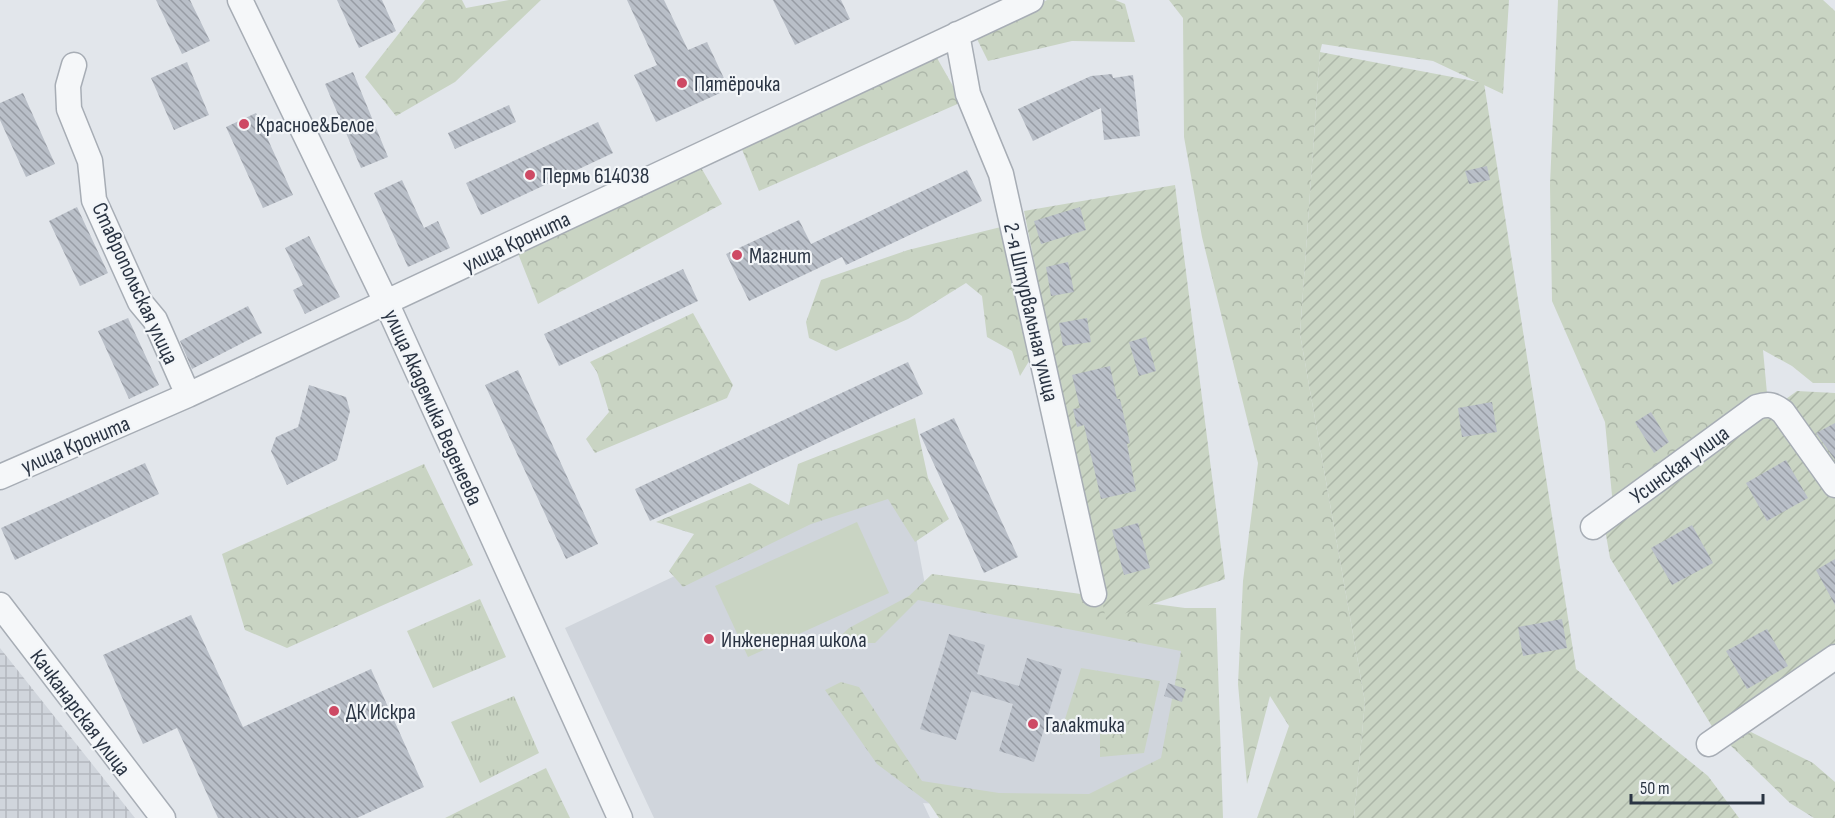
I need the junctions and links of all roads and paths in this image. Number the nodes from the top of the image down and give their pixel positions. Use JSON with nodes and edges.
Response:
{"nodes":[{"id":1,"x":240,"y":0,"type":"edge"},
{"id":2,"x":1031,"y":0,"type":"edge"},
{"id":3,"x":957,"y":34,"type":"junction"},
{"id":4,"x":74,"y":65,"type":"dead end"},
{"id":5,"x":386,"y":302,"type":"junction"},
{"id":6,"x":188,"y":395,"type":"junction"},
{"id":7,"x":0,"y":477,"type":"edge"},
{"id":8,"x":1835,"y":485,"type":"edge"},
{"id":9,"x":1593,"y":527,"type":"dead end"},
{"id":10,"x":1094,"y":594,"type":"dead end"},
{"id":11,"x":0,"y":606,"type":"edge"},
{"id":12,"x":1835,"y":657,"type":"edge"},
{"id":13,"x":1709,"y":744,"type":"dead end"},
{"id":14,"x":163,"y":818,"type":"edge"},
{"id":15,"x":620,"y":818,"type":"edge"}],
"edges":[{"from":1,"to":5,"type":"street","name":"улица Академика Веденеева"},
{"from":2,"to":3,"type":"street","name":"улица Кронита"},
{"from":3,"to":5,"type":"street","name":"улица Кронита"},
{"from":3,"to":10,"type":"street","name":"2-я Штурвальная улица"},
{"from":4,"to":6,"type":"street","name":"Ставропольская улица"},
{"from":5,"to":6,"type":"street","name":"улица Кронита"},
{"from":5,"to":15,"type":"street","name":"улица Академика Веденеева"},
{"from":6,"to":7,"type":"street","name":"улица Кронита"},
{"from":8,"to":9,"type":"street","name":"Усинская улица"},
{"from":11,"to":14,"type":"street","name":"Качканарская улица"},
{"from":12,"to":13,"type":"street"}]}
